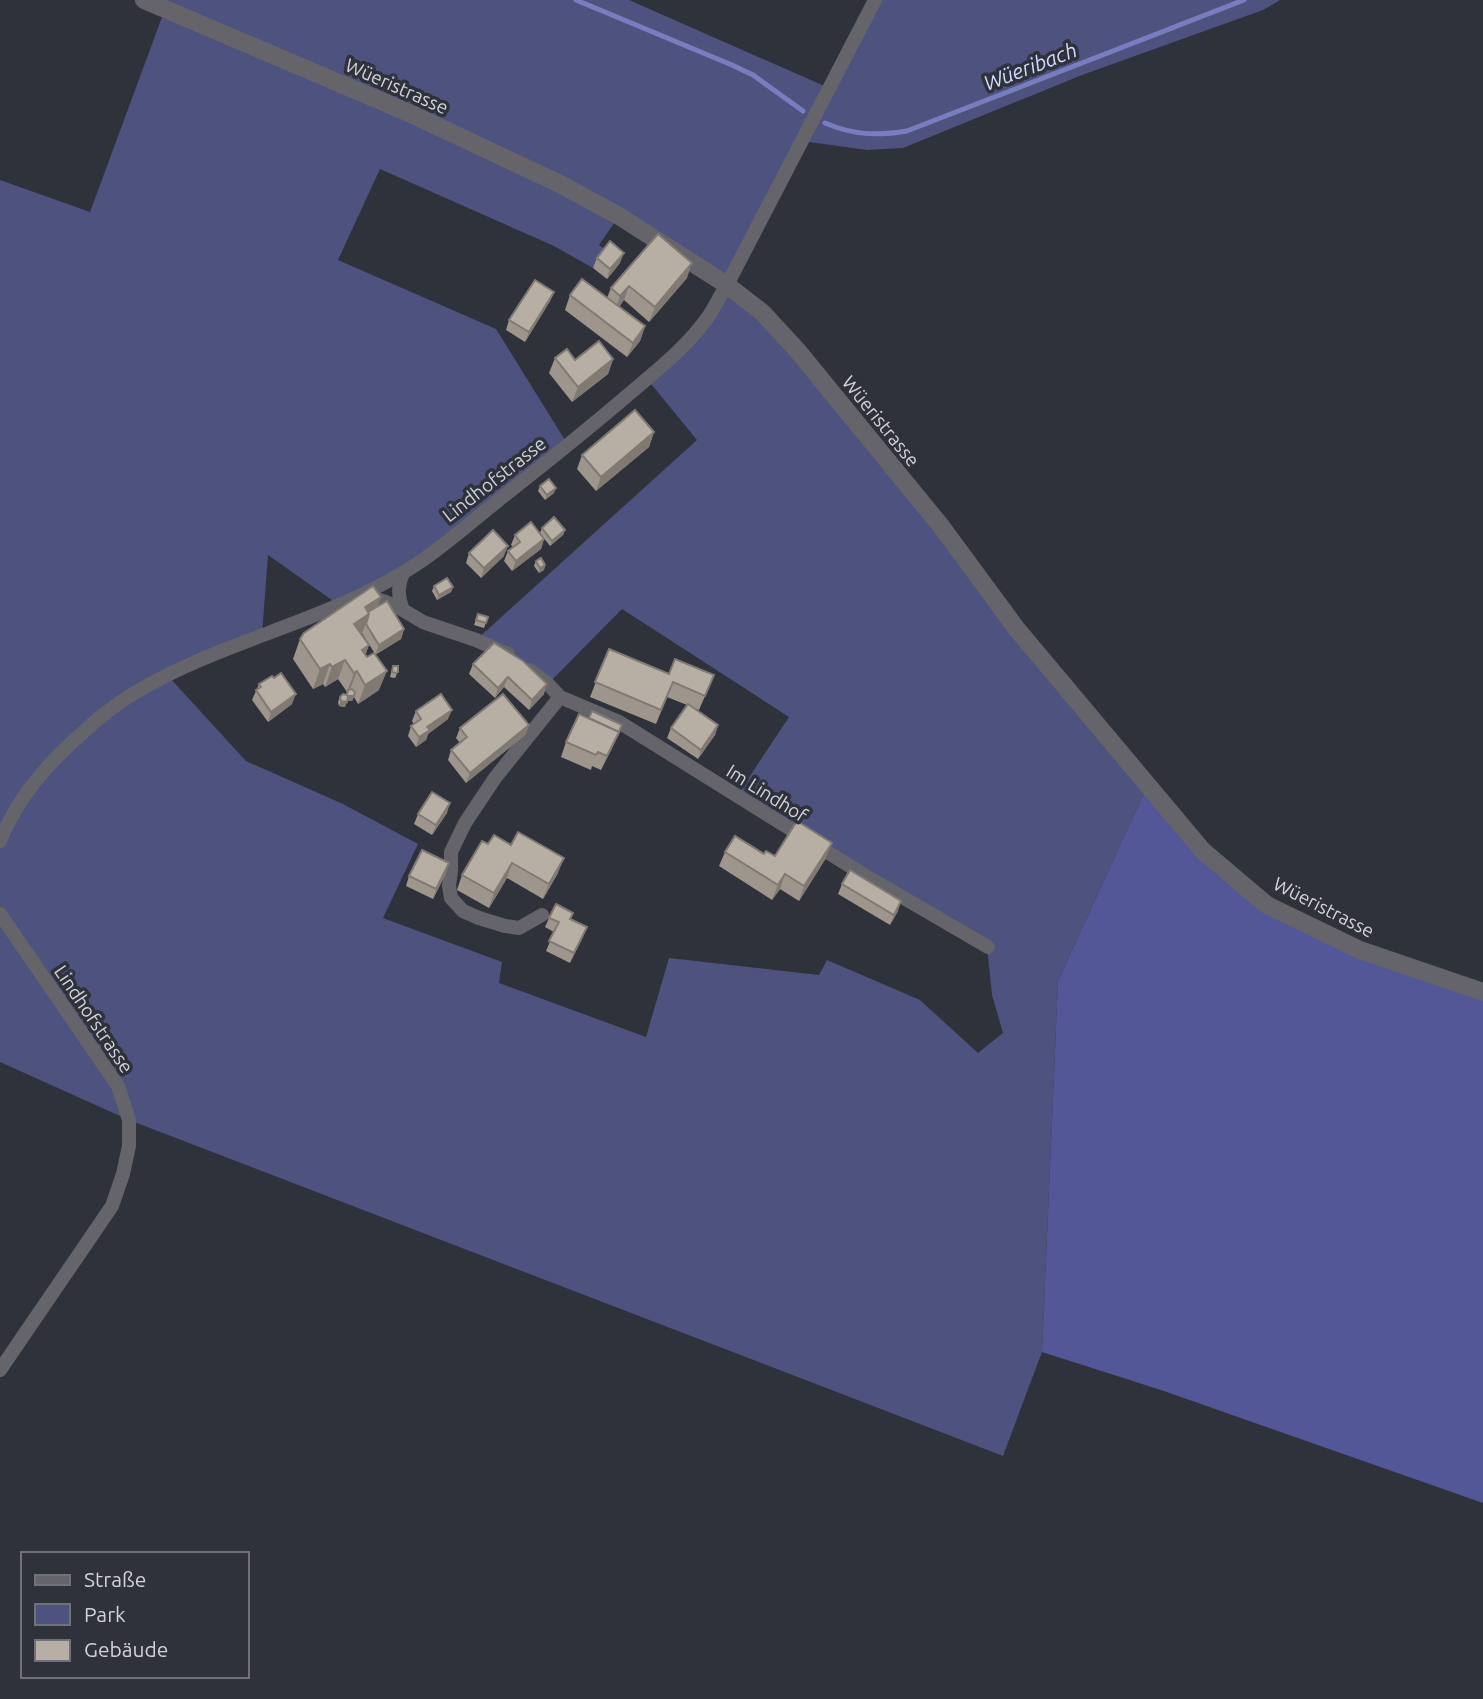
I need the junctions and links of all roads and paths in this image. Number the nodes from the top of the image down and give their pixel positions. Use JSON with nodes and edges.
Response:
{"nodes":[{"id":1,"x":144,"y":0,"type":"edge"},
{"id":2,"x":875,"y":0,"type":"edge"},
{"id":3,"x":727,"y":285,"type":"junction"},
{"id":4,"x":403,"y":573,"type":"junction"},
{"id":5,"x":361,"y":595,"type":"junction"},
{"id":6,"x":403,"y":610,"type":"junction"},
{"id":7,"x":560,"y":696,"type":"junction"},
{"id":8,"x":0,"y":841,"type":"edge"},
{"id":9,"x":0,"y":914,"type":"edge"},
{"id":10,"x":542,"y":915,"type":"dead end"},
{"id":11,"x":988,"y":947,"type":"dead end"},
{"id":12,"x":1483,"y":992,"type":"edge"},
{"id":13,"x":0,"y":1370,"type":"edge"}],
"edges":[{"from":1,"to":3,"type":"street","name":"Wüeristrasse"},
{"from":2,"to":3,"type":"street","name":"Lindhofstrasse"},
{"from":3,"to":4,"type":"street","name":"Lindhofstrasse"},
{"from":3,"to":12,"type":"street","name":"Wüeristrasse"},
{"from":4,"to":5,"type":"street","name":"Lindhofstrasse"},
{"from":4,"to":6,"type":"street"},
{"from":5,"to":6,"type":"street","name":"Im Lindhof"},
{"from":5,"to":8,"type":"street","name":"Lindhofstrasse"},
{"from":6,"to":7,"type":"street","name":"Im Lindhof"},
{"from":7,"to":10,"type":"street"},
{"from":7,"to":11,"type":"street","name":"Im Lindhof"},
{"from":9,"to":13,"type":"street","name":"Lindhofstrasse"}]}
